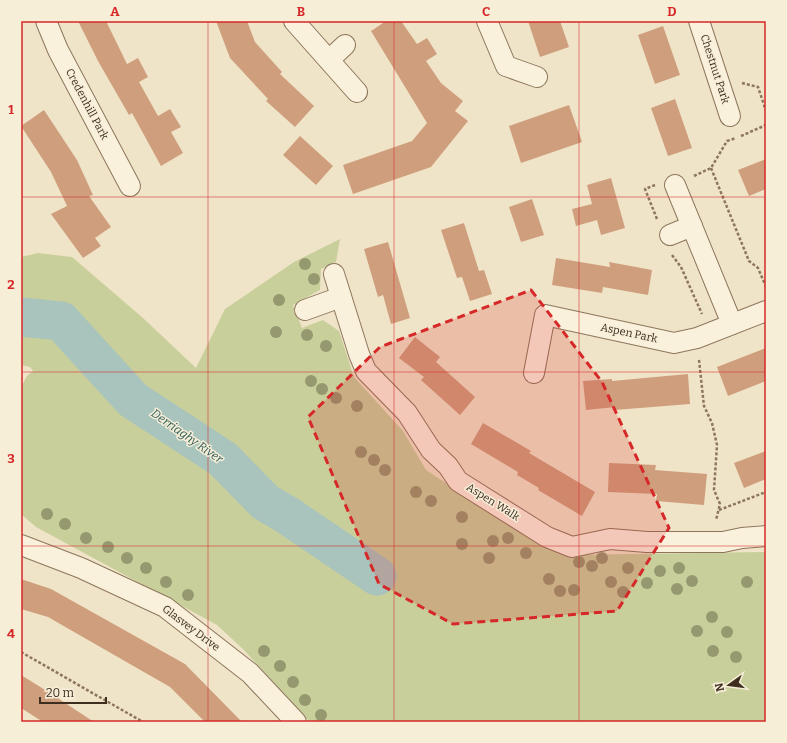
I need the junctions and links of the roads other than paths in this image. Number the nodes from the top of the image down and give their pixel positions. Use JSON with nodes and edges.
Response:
{"nodes":[{"id":1,"x":46,"y":21,"type":"edge"},
{"id":2,"x":294,"y":21,"type":"edge"},
{"id":3,"x":487,"y":21,"type":"edge"},
{"id":4,"x":699,"y":21,"type":"edge"},
{"id":5,"x":345,"y":45,"type":"dead end"},
{"id":6,"x":329,"y":60,"type":"junction"},
{"id":7,"x":537,"y":77,"type":"dead end"},
{"id":8,"x":357,"y":92,"type":"dead end"},
{"id":9,"x":730,"y":116,"type":"dead end"},
{"id":10,"x":675,"y":185,"type":"dead end"},
{"id":11,"x":130,"y":186,"type":"dead end"},
{"id":12,"x":692,"y":226,"type":"junction"},
{"id":13,"x":670,"y":235,"type":"dead end"},
{"id":14,"x":334,"y":274,"type":"dead end"},
{"id":15,"x":342,"y":298,"type":"junction"},
{"id":16,"x":305,"y":310,"type":"dead end"},
{"id":17,"x":766,"y":310,"type":"edge"},
{"id":18,"x":732,"y":324,"type":"junction"},
{"id":19,"x":534,"y":373,"type":"dead end"},
{"id":20,"x":766,"y":536,"type":"edge"},
{"id":21,"x":21,"y":545,"type":"edge"},
{"id":22,"x":296,"y":722,"type":"edge"}],
"edges":[{"from":1,"to":11,"type":"street","name":"Credenhill Park"},
{"from":2,"to":6,"type":"street"},
{"from":3,"to":7,"type":"street"},
{"from":4,"to":9,"type":"street","name":"Chestnut Park"},
{"from":5,"to":6,"type":"street"},
{"from":6,"to":8,"type":"street"},
{"from":10,"to":12,"type":"street"},
{"from":12,"to":13,"type":"street"},
{"from":12,"to":18,"type":"street"},
{"from":14,"to":15,"type":"street","name":"Aspen Walk"},
{"from":15,"to":16,"type":"street"},
{"from":15,"to":20,"type":"street","name":"Aspen Walk"},
{"from":17,"to":18,"type":"street","name":"Aspen Park"},
{"from":18,"to":19,"type":"street","name":"Aspen Park"},
{"from":21,"to":22,"type":"street","name":"Glasvey Drive"}]}
